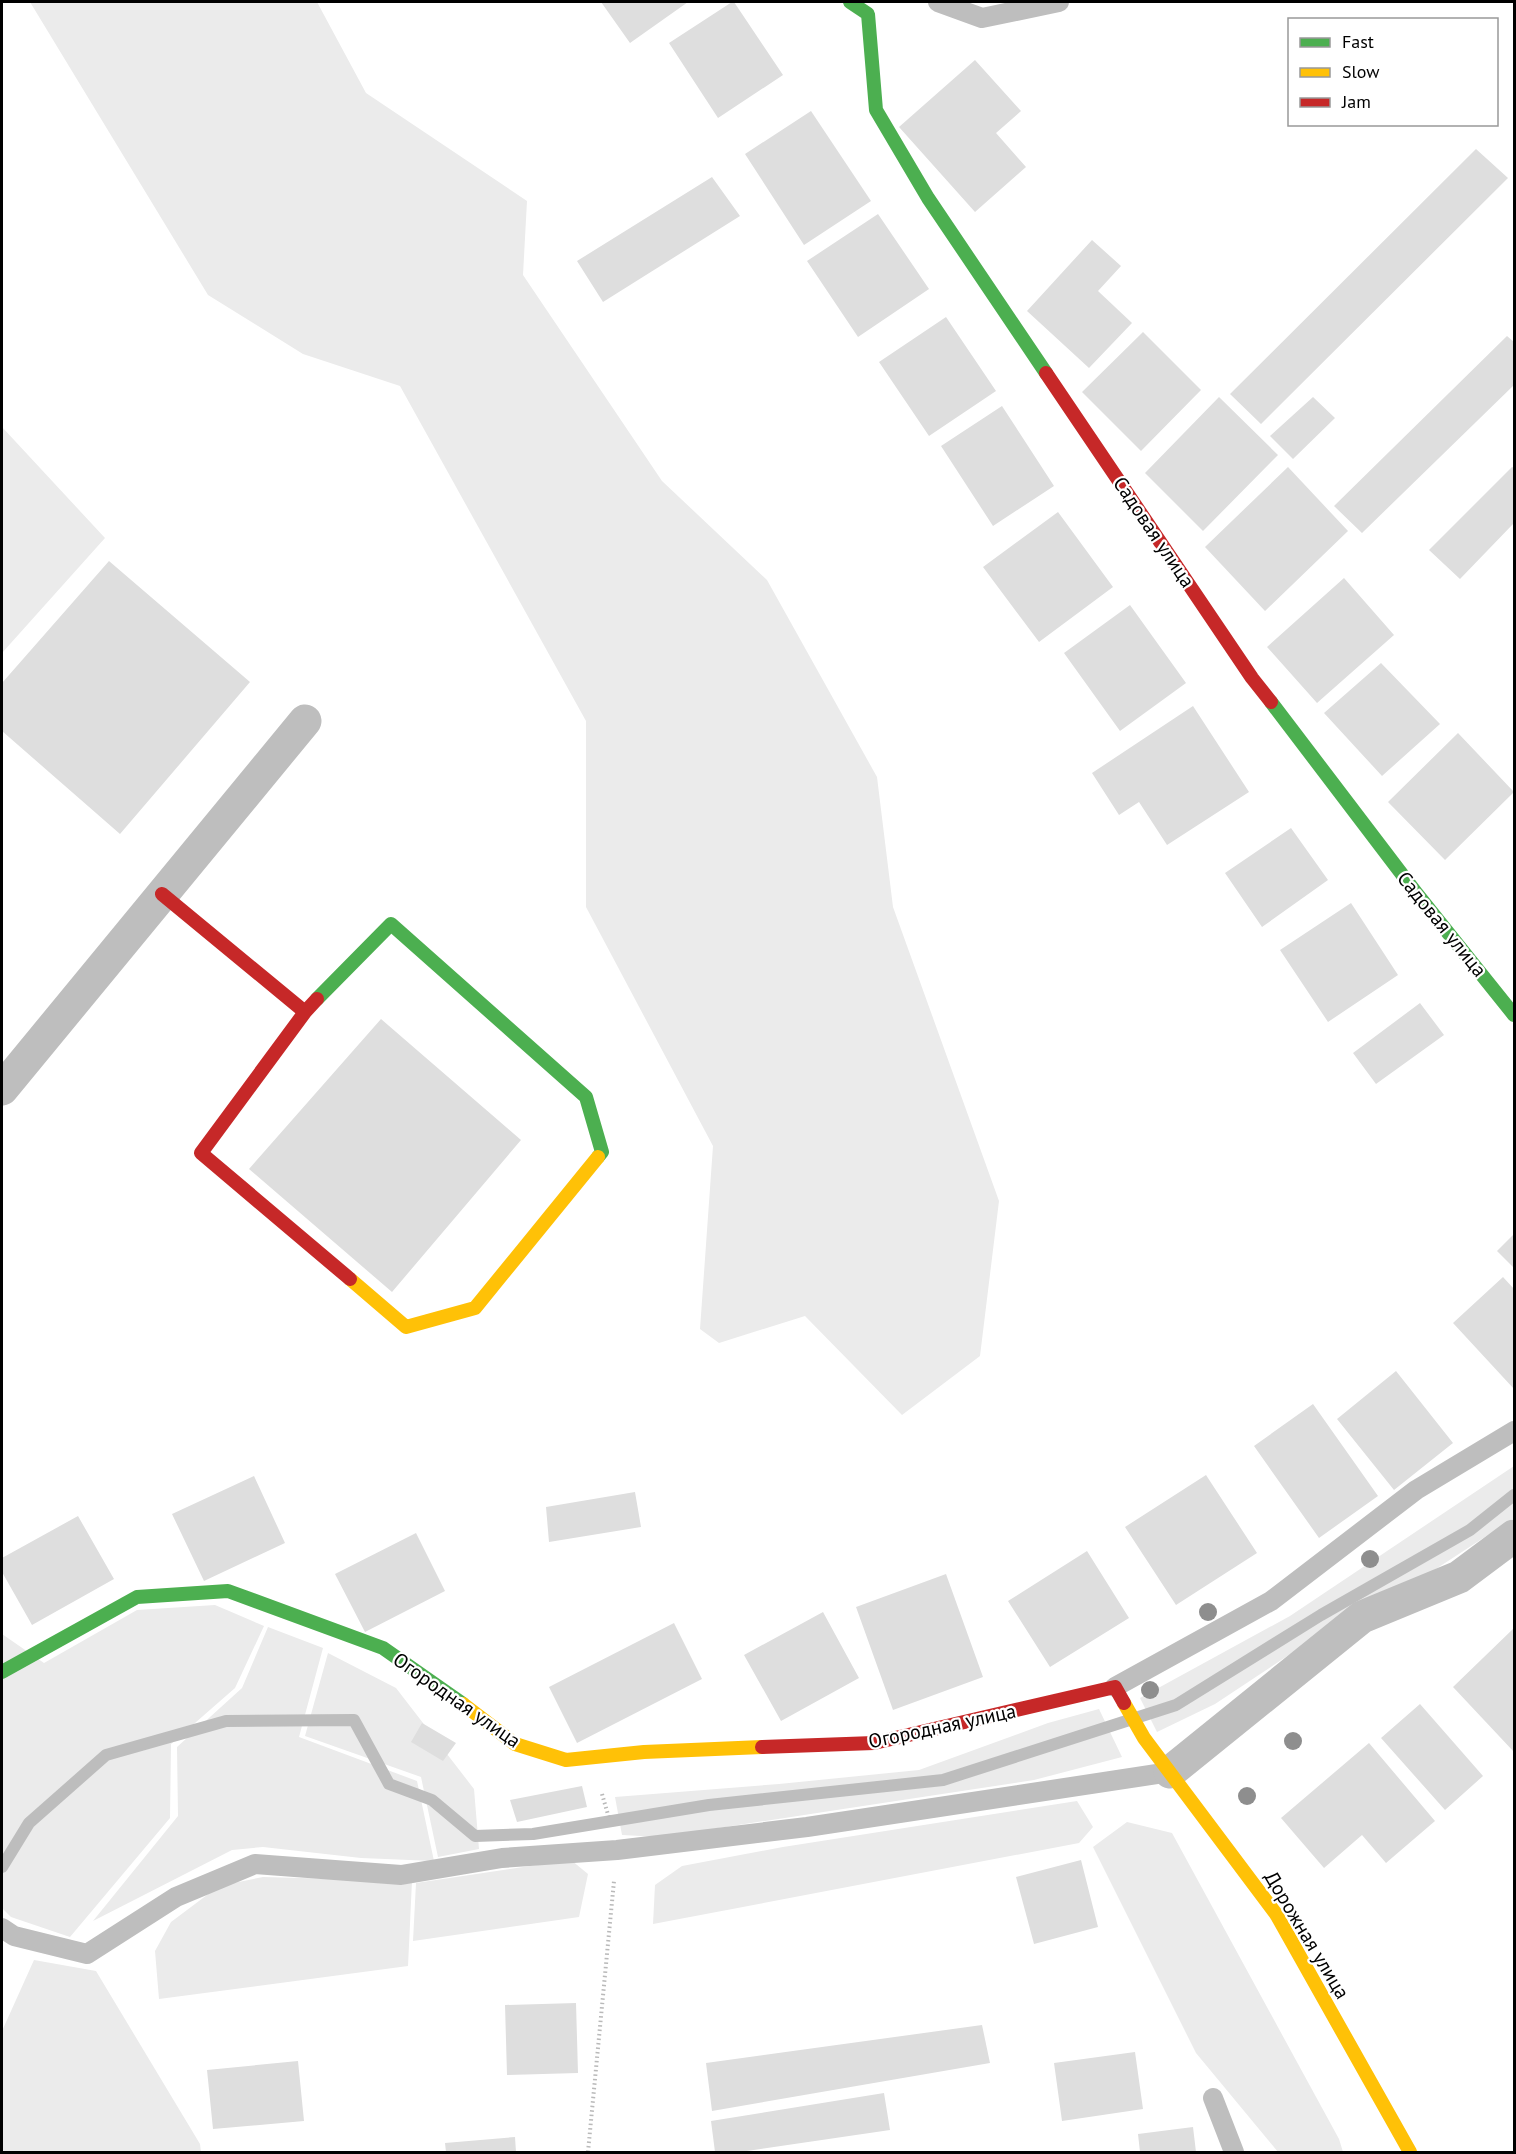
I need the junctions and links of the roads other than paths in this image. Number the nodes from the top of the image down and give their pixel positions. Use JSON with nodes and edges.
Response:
{"nodes":[{"id":1,"x":938,"y":2,"type":"edge"},
{"id":2,"x":1059,"y":2,"type":"edge"},
{"id":3,"x":862,"y":6,"type":"edge"},
{"id":4,"x":305,"y":721,"type":"dead end"},
{"id":5,"x":162,"y":894,"type":"junction"},
{"id":6,"x":305,"y":1012,"type":"junction"},
{"id":7,"x":1515,"y":1015,"type":"edge"},
{"id":8,"x":2,"y":1089,"type":"edge"},
{"id":9,"x":1515,"y":1431,"type":"edge"},
{"id":10,"x":1515,"y":1536,"type":"edge"},
{"id":11,"x":2,"y":1672,"type":"edge"},
{"id":12,"x":1115,"y":1687,"type":"junction"},
{"id":13,"x":1170,"y":1772,"type":"junction"},
{"id":14,"x":2,"y":1928,"type":"edge"},
{"id":15,"x":1212,"y":2098,"type":"dead end"},
{"id":16,"x":1234,"y":2152,"type":"edge"},
{"id":17,"x":1410,"y":2152,"type":"edge"}],
"edges":[{"from":1,"to":2,"type":"lane"},
{"from":3,"to":7,"type":"street","name":"Садовая улица"},
{"from":4,"to":5,"type":"street"},
{"from":5,"to":6,"type":"street"},
{"from":5,"to":8,"type":"street"},
{"from":6,"to":6,"type":"street"},
{"from":9,"to":12,"type":"lane"},
{"from":10,"to":13,"type":"street"},
{"from":11,"to":12,"type":"street","name":"Огородная улица"},
{"from":12,"to":13,"type":"street","name":"Дорожная улица"},
{"from":13,"to":14,"type":"lane"},
{"from":13,"to":17,"type":"street","name":"Дорожная улица"},
{"from":15,"to":16,"type":"lane"}]}
